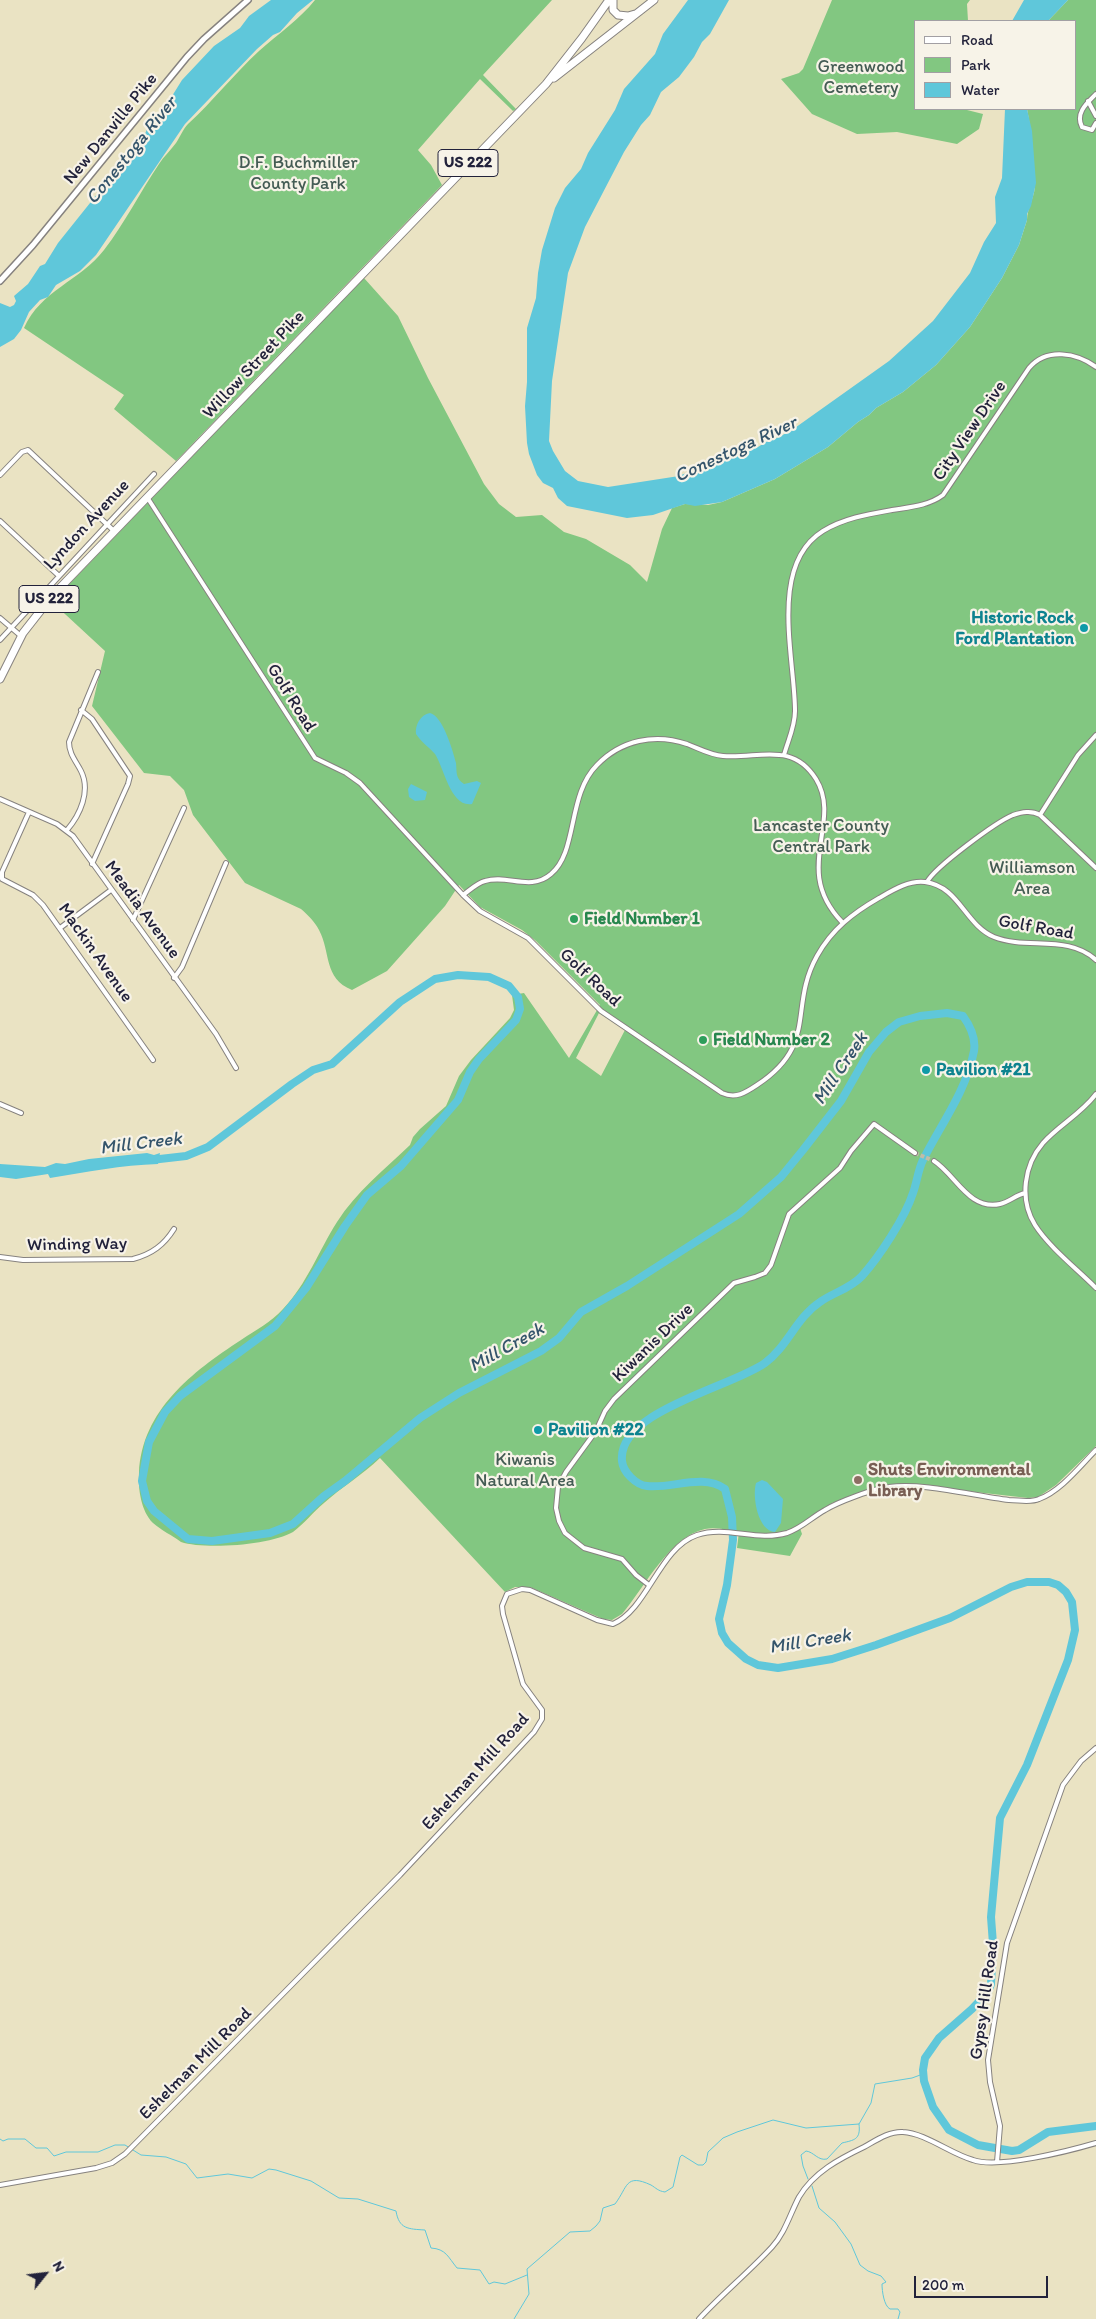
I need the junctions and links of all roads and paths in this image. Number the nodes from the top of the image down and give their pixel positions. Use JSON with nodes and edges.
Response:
{"nodes":[{"id":1,"x":248,"y":0,"type":"edge"},
{"id":2,"x":608,"y":0,"type":"edge"},
{"id":3,"x":613,"y":0,"type":"edge"},
{"id":4,"x":654,"y":0,"type":"edge"},
{"id":5,"x":637,"y":13,"type":"junction"},
{"id":6,"x":546,"y":84,"type":"junction"},
{"id":7,"x":1096,"y":94,"type":"edge"},
{"id":8,"x":1088,"y":101,"type":"junction"},
{"id":9,"x":1096,"y":116,"type":"edge"},
{"id":10,"x":1096,"y":123,"type":"edge"},
{"id":11,"x":0,"y":281,"type":"edge"},
{"id":12,"x":1096,"y":367,"type":"edge"},
{"id":13,"x":0,"y":474,"type":"edge"},
{"id":14,"x":154,"y":474,"type":"dead end"},
{"id":15,"x":147,"y":497,"type":"junction"},
{"id":16,"x":0,"y":521,"type":"edge"},
{"id":17,"x":108,"y":524,"type":"junction"},
{"id":18,"x":114,"y":531,"type":"junction"},
{"id":19,"x":58,"y":575,"type":"junction"},
{"id":20,"x":0,"y":618,"type":"edge"},
{"id":21,"x":10,"y":628,"type":"junction"},
{"id":22,"x":21,"y":636,"type":"junction"},
{"id":23,"x":0,"y":640,"type":"edge"},
{"id":24,"x":98,"y":672,"type":"dead end"},
{"id":25,"x":0,"y":679,"type":"edge"},
{"id":26,"x":81,"y":710,"type":"junction"},
{"id":27,"x":1096,"y":734,"type":"edge"},
{"id":28,"x":784,"y":755,"type":"junction"},
{"id":29,"x":0,"y":799,"type":"edge"},
{"id":30,"x":184,"y":808,"type":"dead end"},
{"id":31,"x":29,"y":812,"type":"junction"},
{"id":32,"x":1040,"y":815,"type":"junction"},
{"id":33,"x":67,"y":830,"type":"junction"},
{"id":34,"x":226,"y":863,"type":"dead end"},
{"id":35,"x":92,"y":864,"type":"junction"},
{"id":36,"x":1096,"y":868,"type":"edge"},
{"id":37,"x":1,"y":878,"type":"edge"},
{"id":38,"x":927,"y":882,"type":"junction"},
{"id":39,"x":111,"y":890,"type":"junction"},
{"id":40,"x":463,"y":895,"type":"junction"},
{"id":41,"x":133,"y":920,"type":"junction"},
{"id":42,"x":842,"y":922,"type":"junction"},
{"id":43,"x":60,"y":928,"type":"junction"},
{"id":44,"x":1096,"y":960,"type":"edge"},
{"id":45,"x":174,"y":978,"type":"junction"},
{"id":46,"x":153,"y":1060,"type":"dead end"},
{"id":47,"x":236,"y":1068,"type":"dead end"},
{"id":48,"x":1096,"y":1094,"type":"edge"},
{"id":49,"x":0,"y":1104,"type":"edge"},
{"id":50,"x":21,"y":1113,"type":"dead end"},
{"id":51,"x":915,"y":1153,"type":"tunnel mouth"},
{"id":52,"x":934,"y":1161,"type":"tunnel mouth"},
{"id":53,"x":1026,"y":1193,"type":"junction"},
{"id":54,"x":174,"y":1229,"type":"dead end"},
{"id":55,"x":0,"y":1257,"type":"edge"},
{"id":56,"x":1096,"y":1288,"type":"edge"},
{"id":57,"x":1096,"y":1450,"type":"edge"},
{"id":58,"x":649,"y":1585,"type":"junction"},
{"id":59,"x":1096,"y":1748,"type":"edge"},
{"id":60,"x":1096,"y":2143,"type":"edge"},
{"id":61,"x":997,"y":2162,"type":"junction"},
{"id":62,"x":0,"y":2185,"type":"edge"},
{"id":63,"x":699,"y":2319,"type":"edge"}],
"edges":[{"from":1,"to":11,"type":"main road","name":"New Danville Pike"},
{"from":2,"to":6,"type":"highway","name":"Willow Street Pike","number":"US 222"},
{"from":3,"to":5,"type":"highway"},
{"from":4,"to":5,"type":"highway","name":"Willow Street Pike","number":"US 222"},
{"from":5,"to":6,"type":"highway","name":"Willow Street Pike","number":"US 222"},
{"from":6,"to":15,"type":"highway","name":"Willow Street Pike","number":"US 222"},
{"from":7,"to":8,"type":"street"},
{"from":8,"to":9,"type":"street"},
{"from":8,"to":10,"type":"street"},
{"from":12,"to":28,"type":"street","name":"City View Drive"},
{"from":13,"to":17,"type":"street"},
{"from":14,"to":17,"type":"street","name":"Lyndon Avenue"},
{"from":15,"to":18,"type":"highway","name":"Willow Street Pike","number":"US 222"},
{"from":15,"to":40,"type":"street","name":"Golf Road"},
{"from":16,"to":19,"type":"street"},
{"from":17,"to":18,"type":"street"},
{"from":17,"to":19,"type":"street","name":"Lyndon Avenue"},
{"from":18,"to":22,"type":"highway","name":"Willow Street Pike","number":"US 222"},
{"from":19,"to":21,"type":"street","name":"Lyndon Avenue"},
{"from":20,"to":21,"type":"street"},
{"from":21,"to":22,"type":"street"},
{"from":21,"to":23,"type":"street","name":"Lyndon Avenue"},
{"from":22,"to":25,"type":"highway","name":"Willow Street Pike","number":"US 222"},
{"from":24,"to":26,"type":"street"},
{"from":26,"to":33,"type":"street"},
{"from":26,"to":35,"type":"street"},
{"from":27,"to":32,"type":"street"},
{"from":28,"to":40,"type":"street"},
{"from":28,"to":42,"type":"street"},
{"from":29,"to":31,"type":"street","name":"Meadia Avenue"},
{"from":30,"to":41,"type":"street"},
{"from":31,"to":33,"type":"street","name":"Meadia Avenue"},
{"from":31,"to":37,"type":"street"},
{"from":32,"to":36,"type":"street"},
{"from":32,"to":38,"type":"street"},
{"from":33,"to":35,"type":"street","name":"Meadia Avenue"},
{"from":34,"to":45,"type":"street"},
{"from":35,"to":39,"type":"street","name":"Meadia Avenue"},
{"from":37,"to":43,"type":"street","name":"Mackin Avenue"},
{"from":38,"to":42,"type":"street","name":"Golf Road"},
{"from":38,"to":44,"type":"street","name":"Golf Road"},
{"from":39,"to":41,"type":"street","name":"Meadia Avenue"},
{"from":39,"to":43,"type":"street"},
{"from":40,"to":42,"type":"street","name":"Golf Road"},
{"from":41,"to":45,"type":"street","name":"Meadia Avenue"},
{"from":43,"to":46,"type":"street","name":"Mackin Avenue"},
{"from":45,"to":47,"type":"street","name":"Meadia Avenue"},
{"from":48,"to":53,"type":"street"},
{"from":49,"to":50,"type":"street"},
{"from":51,"to":58,"type":"street","name":"Kiwanis Drive"},
{"from":52,"to":53,"type":"street"},
{"from":53,"to":56,"type":"street"},
{"from":54,"to":55,"type":"street","name":"Winding Way"},
{"from":57,"to":58,"type":"street","name":"Eshelman Mill Road"},
{"from":58,"to":62,"type":"street","name":"Eshelman Mill Road"},
{"from":59,"to":61,"type":"street","name":"Gypsy Hill Road"},
{"from":60,"to":61,"type":"street"},
{"from":61,"to":63,"type":"street"}]}
